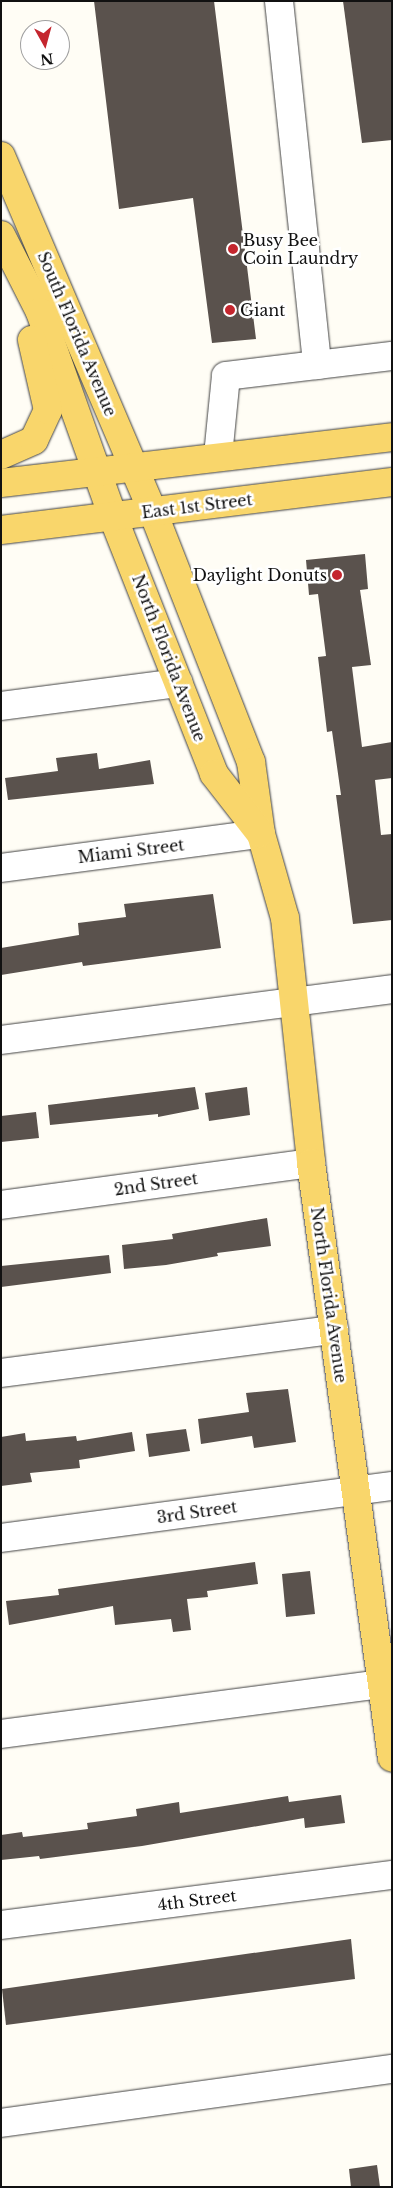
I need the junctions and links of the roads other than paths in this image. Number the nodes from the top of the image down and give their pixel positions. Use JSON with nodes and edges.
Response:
{"nodes":[{"id":1,"x":279,"y":1,"type":"edge"},
{"id":2,"x":1,"y":156,"type":"edge"},
{"id":3,"x":1,"y":235,"type":"edge"},
{"id":4,"x":1,"y":265,"type":"edge"},
{"id":5,"x":392,"y":356,"type":"edge"},
{"id":6,"x":317,"y":365,"type":"junction"},
{"id":7,"x":392,"y":437,"type":"edge"},
{"id":8,"x":1,"y":455,"type":"edge"},
{"id":9,"x":218,"y":456,"type":"junction"},
{"id":10,"x":132,"y":466,"type":"junction"},
{"id":11,"x":96,"y":471,"type":"junction"},
{"id":12,"x":392,"y":482,"type":"edge"},
{"id":13,"x":1,"y":483,"type":"edge"},
{"id":14,"x":153,"y":512,"type":"junction"},
{"id":15,"x":113,"y":516,"type":"junction"},
{"id":16,"x":1,"y":530,"type":"edge"},
{"id":17,"x":179,"y":683,"type":"junction"},
{"id":18,"x":1,"y":706,"type":"edge"},
{"id":19,"x":261,"y":834,"type":"junction"},
{"id":20,"x":1,"y":868,"type":"edge"},
{"id":21,"x":392,"y":989,"type":"edge"},
{"id":22,"x":292,"y":1003,"type":"junction"},
{"id":23,"x":1,"y":1040,"type":"edge"},
{"id":24,"x":311,"y":1163,"type":"junction"},
{"id":25,"x":1,"y":1205,"type":"edge"},
{"id":26,"x":334,"y":1330,"type":"junction"},
{"id":27,"x":1,"y":1373,"type":"edge"},
{"id":28,"x":392,"y":1486,"type":"edge"},
{"id":29,"x":357,"y":1491,"type":"junction"},
{"id":30,"x":1,"y":1538,"type":"edge"},
{"id":31,"x":382,"y":1684,"type":"junction"},
{"id":32,"x":1,"y":1734,"type":"edge"},
{"id":33,"x":392,"y":1758,"type":"edge"},
{"id":34,"x":392,"y":1875,"type":"edge"},
{"id":35,"x":1,"y":1925,"type":"edge"},
{"id":36,"x":392,"y":2068,"type":"edge"},
{"id":37,"x":1,"y":2123,"type":"edge"}],
"edges":[{"from":1,"to":6,"type":"street"},
{"from":2,"to":10,"type":"main road","name":"South Florida Avenue"},
{"from":3,"to":11,"type":"main road","name":"South Florida Avenue"},
{"from":4,"to":8,"type":"main road"},
{"from":5,"to":6,"type":"street"},
{"from":6,"to":9,"type":"street"},
{"from":7,"to":9,"type":"main road"},
{"from":9,"to":10,"type":"main road"},
{"from":10,"to":11,"type":"main road"},
{"from":10,"to":14,"type":"main road","name":"South Florida Avenue"},
{"from":11,"to":13,"type":"main road"},
{"from":11,"to":15,"type":"main road","name":"North Florida Avenue"},
{"from":12,"to":14,"type":"main road","name":"East 1st Street"},
{"from":14,"to":15,"type":"main road","name":"East 1st Street"},
{"from":14,"to":19,"type":"main road","name":"North Florida Avenue"},
{"from":15,"to":16,"type":"main road","name":"East 1st Street"},
{"from":15,"to":17,"type":"main road","name":"North Florida Avenue"},
{"from":17,"to":18,"type":"street"},
{"from":17,"to":19,"type":"main road","name":"North Florida Avenue"},
{"from":19,"to":20,"type":"street","name":"Miami Street"},
{"from":19,"to":22,"type":"main road","name":"North Florida Avenue"},
{"from":21,"to":22,"type":"street"},
{"from":22,"to":23,"type":"street"},
{"from":22,"to":24,"type":"main road","name":"North Florida Avenue"},
{"from":24,"to":25,"type":"street","name":"2nd Street"},
{"from":24,"to":26,"type":"main road","name":"North Florida Avenue"},
{"from":26,"to":27,"type":"street"},
{"from":26,"to":29,"type":"main road","name":"North Florida Avenue"},
{"from":28,"to":29,"type":"street","name":"3rd Street"},
{"from":29,"to":30,"type":"street","name":"3rd Street"},
{"from":29,"to":31,"type":"main road","name":"North Florida Avenue"},
{"from":31,"to":32,"type":"street"},
{"from":31,"to":33,"type":"main road","name":"North Florida Avenue"},
{"from":34,"to":35,"type":"street","name":"4th Street"},
{"from":36,"to":37,"type":"street"}]}
